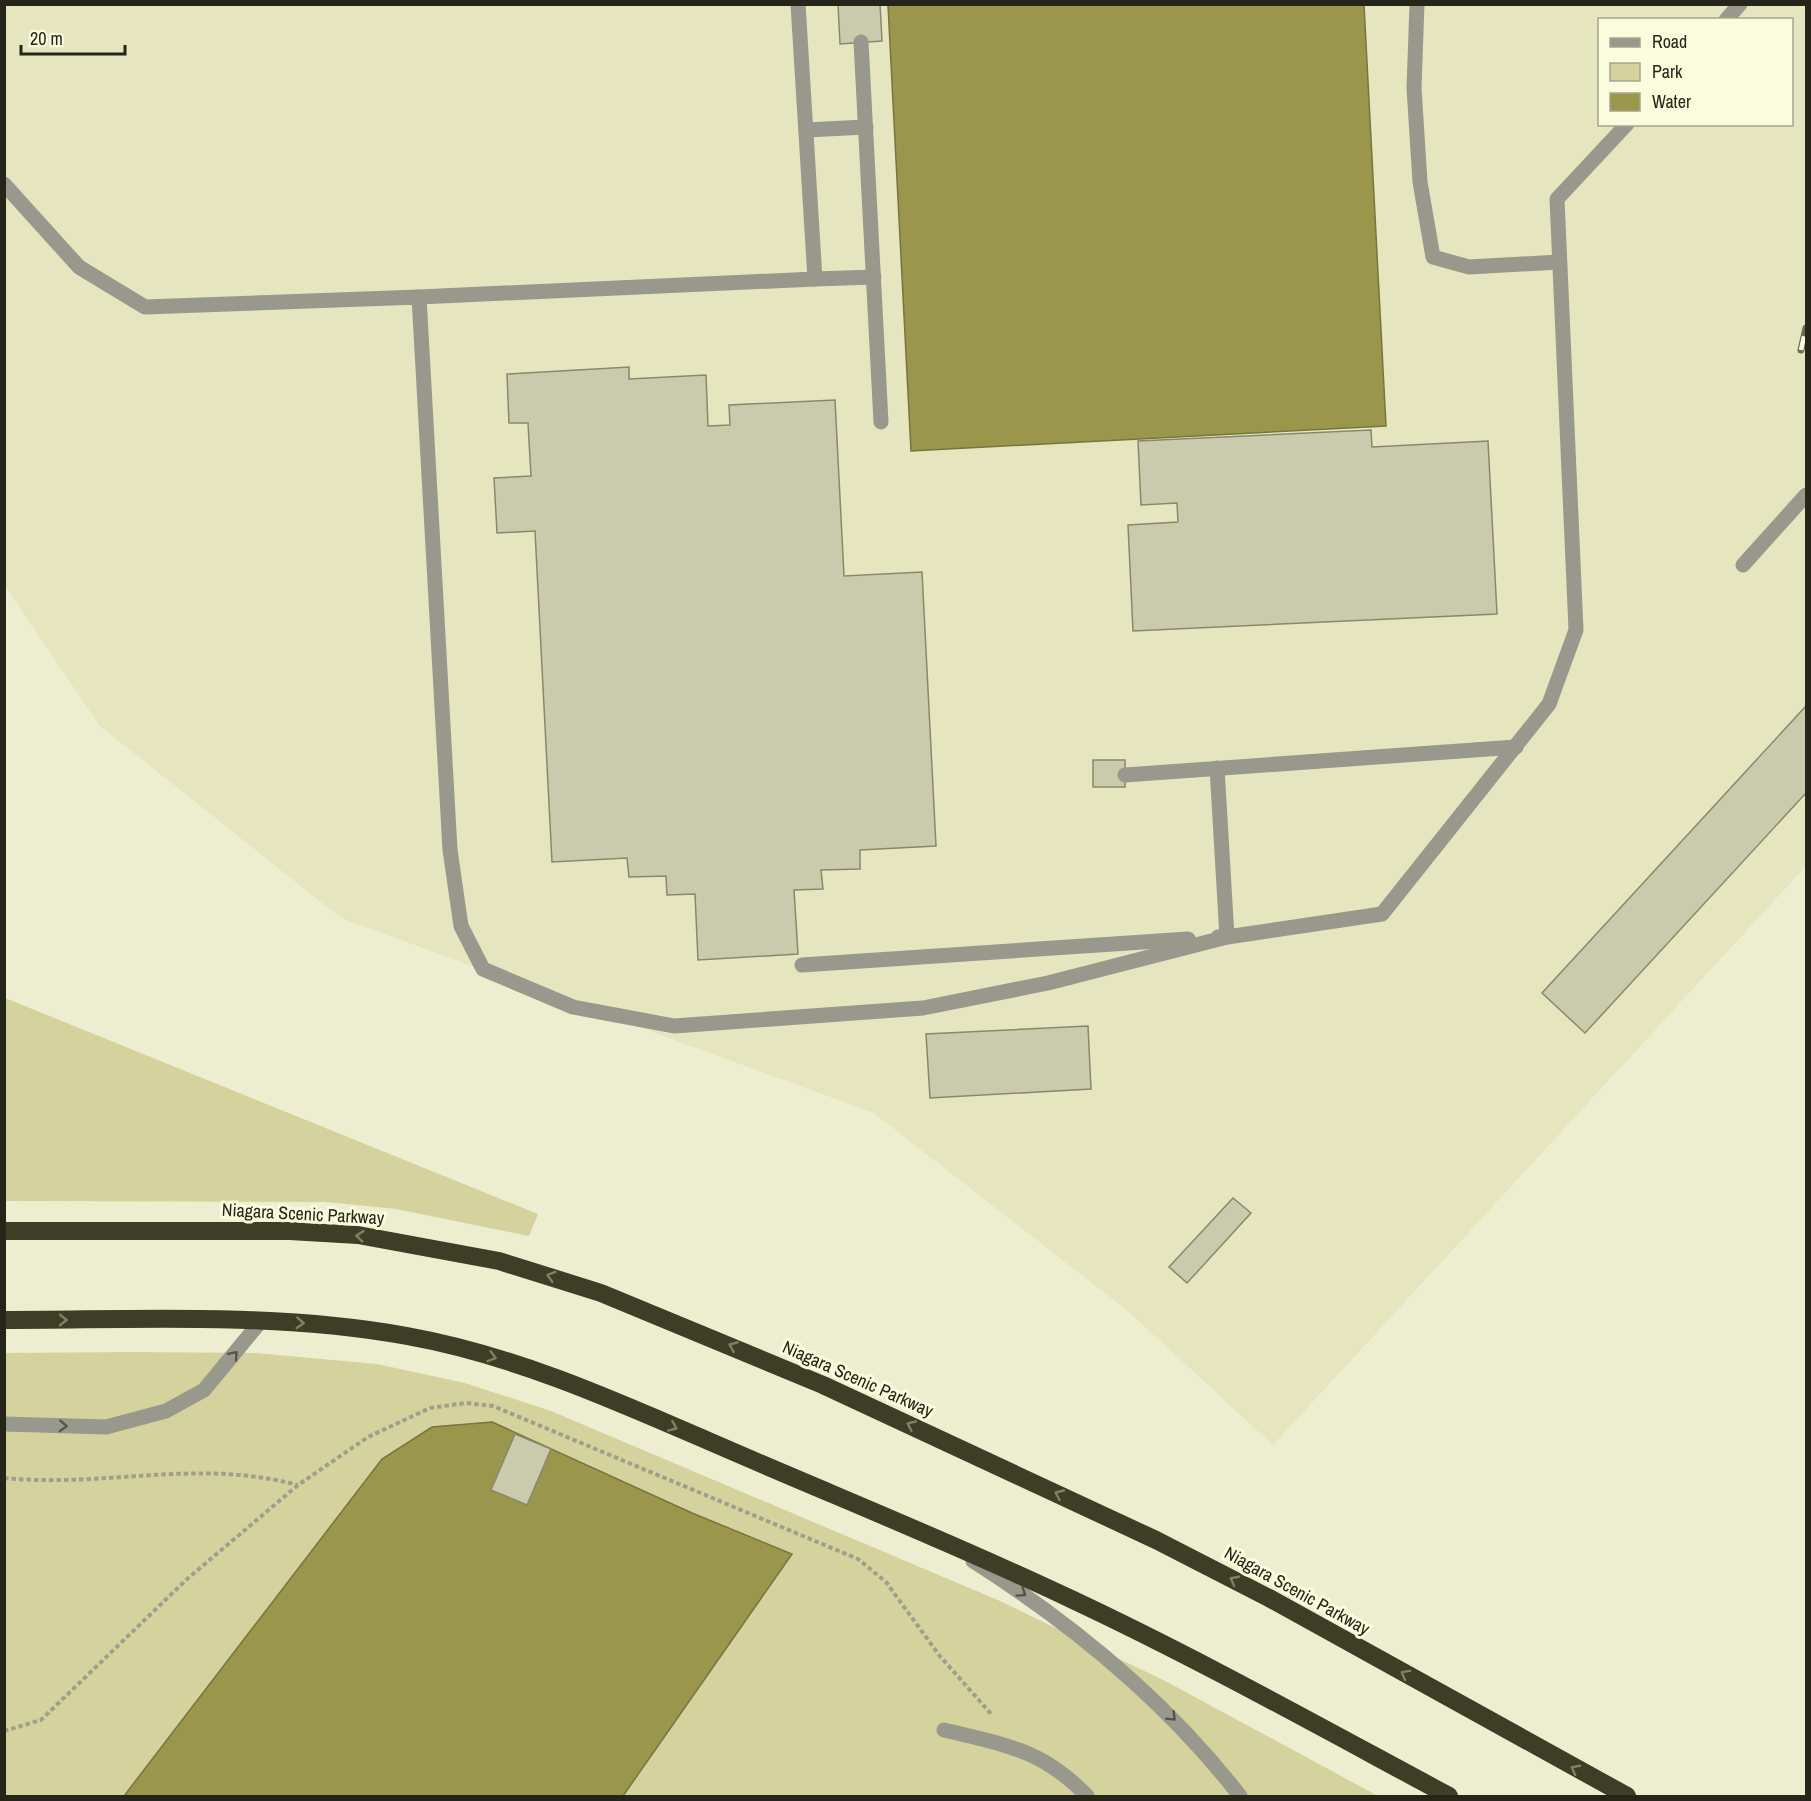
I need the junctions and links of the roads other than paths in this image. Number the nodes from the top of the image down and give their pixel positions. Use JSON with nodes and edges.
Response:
{"nodes":[{"id":1,"x":798,"y":4,"type":"edge"},
{"id":2,"x":1417,"y":4,"type":"edge"},
{"id":3,"x":1740,"y":4,"type":"edge"},
{"id":4,"x":1728,"y":18,"type":"edge"},
{"id":5,"x":861,"y":42,"type":"dead end"},
{"id":6,"x":1625,"y":126,"type":"edge"},
{"id":7,"x":866,"y":127,"type":"junction"},
{"id":8,"x":806,"y":130,"type":"junction"},
{"id":9,"x":4,"y":184,"type":"edge"},
{"id":10,"x":1559,"y":262,"type":"junction"},
{"id":11,"x":874,"y":277,"type":"junction"},
{"id":12,"x":814,"y":279,"type":"junction"},
{"id":13,"x":418,"y":297,"type":"junction"},
{"id":14,"x":881,"y":422,"type":"dead end"},
{"id":15,"x":1806,"y":495,"type":"edge"},
{"id":16,"x":1743,"y":565,"type":"dead end"},
{"id":17,"x":1516,"y":747,"type":"junction"},
{"id":18,"x":1216,"y":768,"type":"junction"},
{"id":19,"x":1125,"y":775,"type":"dead end"},
{"id":20,"x":1227,"y":936,"type":"junction"},
{"id":21,"x":802,"y":965,"type":"dead end"},
{"id":22,"x":4,"y":1231,"type":"edge"},
{"id":23,"x":4,"y":1320,"type":"edge"},
{"id":24,"x":261,"y":1321,"type":"junction"},
{"id":25,"x":4,"y":1424,"type":"edge"},
{"id":26,"x":937,"y":1539,"type":"junction"},
{"id":27,"x":944,"y":1730,"type":"dead end"},
{"id":28,"x":1087,"y":1797,"type":"edge"},
{"id":29,"x":1240,"y":1797,"type":"edge"},
{"id":30,"x":1449,"y":1797,"type":"edge"},
{"id":31,"x":1627,"y":1797,"type":"edge"}],
"edges":[{"from":1,"to":8,"type":"lane"},
{"from":2,"to":10,"type":"lane"},
{"from":3,"to":4,"type":"lane"},
{"from":5,"to":7,"type":"lane"},
{"from":6,"to":10,"type":"lane"},
{"from":7,"to":8,"type":"lane"},
{"from":7,"to":11,"type":"lane"},
{"from":8,"to":12,"type":"lane"},
{"from":9,"to":13,"type":"lane"},
{"from":10,"to":17,"type":"lane"},
{"from":11,"to":12,"type":"lane"},
{"from":11,"to":14,"type":"lane"},
{"from":12,"to":13,"type":"lane"},
{"from":13,"to":20,"type":"lane"},
{"from":15,"to":16,"type":"lane"},
{"from":17,"to":18,"type":"lane"},
{"from":17,"to":20,"type":"lane"},
{"from":18,"to":19,"type":"lane"},
{"from":18,"to":20,"type":"lane"},
{"from":20,"to":21,"type":"lane"},
{"from":31,"to":22,"type":"highway","name":"Niagara Scenic Parkway","one_way":true},
{"from":23,"to":24,"type":"highway","one_way":true},
{"from":25,"to":24,"type":"lane","one_way":true},
{"from":24,"to":26,"type":"highway","one_way":true},
{"from":26,"to":29,"type":"lane","one_way":true},
{"from":26,"to":30,"type":"highway"},
{"from":27,"to":28,"type":"lane"}]}
